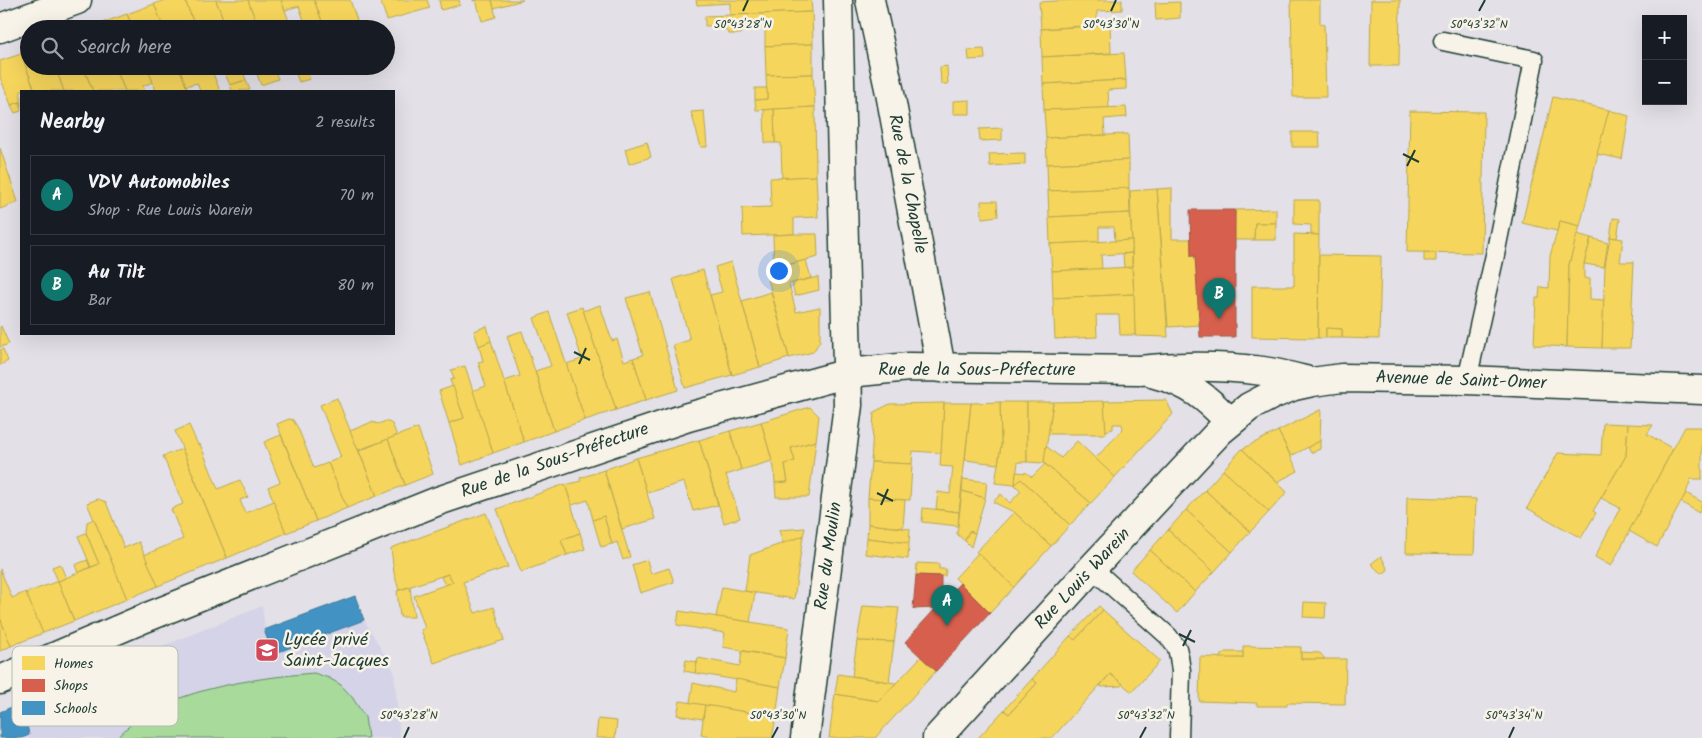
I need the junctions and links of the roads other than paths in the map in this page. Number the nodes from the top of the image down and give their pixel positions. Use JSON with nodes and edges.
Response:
{"nodes":[{"id":1,"x":77,"y":0,"type":"edge"},
{"id":2,"x":838,"y":0,"type":"edge"},
{"id":3,"x":870,"y":0,"type":"edge"},
{"id":4,"x":22,"y":20,"type":"edge"},
{"id":5,"x":20,"y":21,"type":"edge"},
{"id":6,"x":0,"y":28,"type":"edge"},
{"id":7,"x":1443,"y":41,"type":"dead end"},
{"id":8,"x":941,"y":368,"type":"junction"},
{"id":9,"x":1138,"y":370,"type":"junction"},
{"id":10,"x":848,"y":373,"type":"junction"},
{"id":11,"x":1468,"y":380,"type":"junction"},
{"id":12,"x":1312,"y":382,"type":"junction"},
{"id":13,"x":1702,"y":390,"type":"edge"},
{"id":14,"x":1230,"y":422,"type":"junction"},
{"id":15,"x":1092,"y":568,"type":"junction"},
{"id":16,"x":80,"y":646,"type":"edge"},
{"id":17,"x":12,"y":675,"type":"edge"},
{"id":18,"x":0,"y":680,"type":"edge"},
{"id":19,"x":805,"y":738,"type":"edge"},
{"id":20,"x":937,"y":738,"type":"edge"},
{"id":21,"x":1179,"y":738,"type":"edge"}],
"edges":[{"from":1,"to":4,"type":"street"},
{"from":2,"to":10,"type":"street"},
{"from":3,"to":8,"type":"street","name":"Rue de la Chapelle"},
{"from":5,"to":6,"type":"street"},
{"from":7,"to":11,"type":"lane"},
{"from":8,"to":9,"type":"street","name":"Rue de la Sous-Préfecture"},
{"from":8,"to":10,"type":"street","name":"Rue de la Sous-Préfecture"},
{"from":9,"to":12,"type":"street","name":"Rue de la Sous-Préfecture"},
{"from":9,"to":14,"type":"street","name":"Rue de la Sous-Préfecture"},
{"from":10,"to":16,"type":"street","name":"Rue de la Sous-Préfecture"},
{"from":10,"to":19,"type":"street","name":"Rue du Moulin"},
{"from":11,"to":12,"type":"street","name":"Avenue de Saint-Omer"},
{"from":11,"to":13,"type":"street","name":"Avenue de Saint-Omer"},
{"from":12,"to":14,"type":"street","name":"Avenue de Saint-Omer"},
{"from":14,"to":15,"type":"street","name":"Rue Louis Warein"},
{"from":15,"to":20,"type":"street","name":"Rue Louis Warein"},
{"from":15,"to":21,"type":"lane"},
{"from":17,"to":18,"type":"street","name":"Rue de la Sous-Préfecture"}]}
